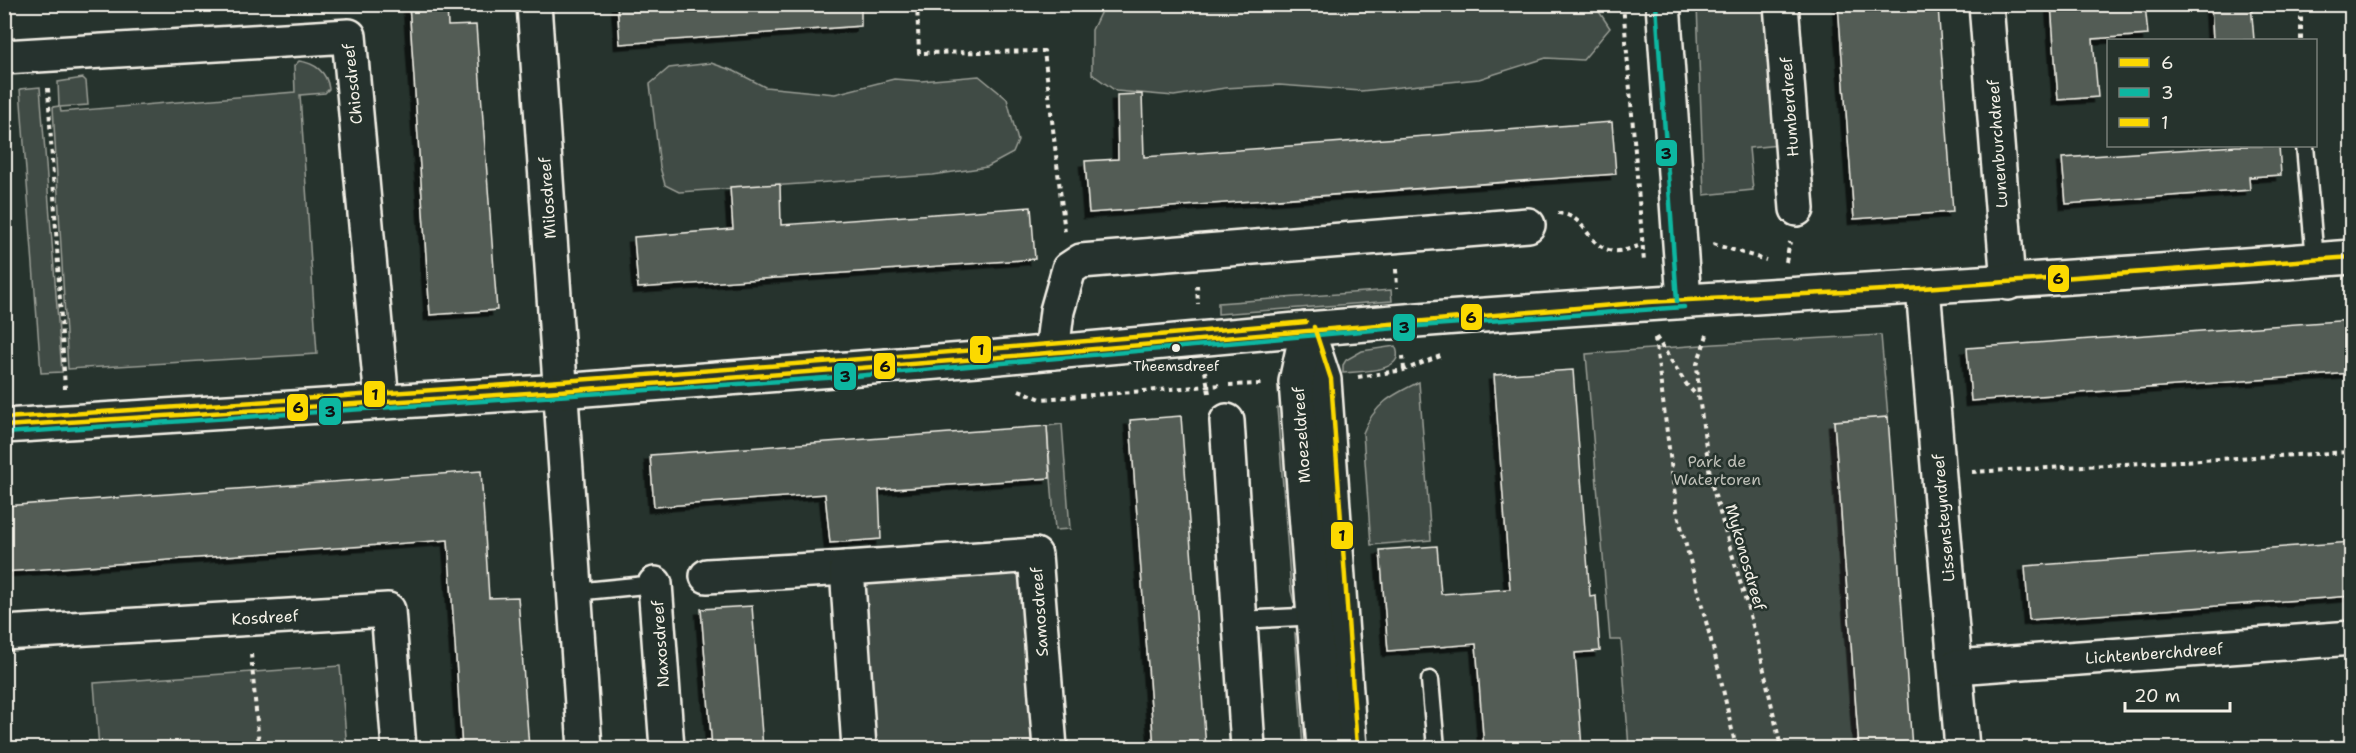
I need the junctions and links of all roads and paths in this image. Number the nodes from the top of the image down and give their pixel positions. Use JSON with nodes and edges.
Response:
{"nodes":[{"id":1,"x":534,"y":4,"type":"edge"},
{"id":2,"x":917,"y":4,"type":"edge"},
{"id":3,"x":1623,"y":4,"type":"edge"},
{"id":4,"x":1663,"y":4,"type":"edge"},
{"id":5,"x":1781,"y":4,"type":"edge"},
{"id":6,"x":1986,"y":4,"type":"edge"},
{"id":7,"x":2301,"y":4,"type":"edge"},
{"id":8,"x":2301,"y":39,"type":"edge"},
{"id":9,"x":46,"y":54,"type":"junction"},
{"id":10,"x":4,"y":57,"type":"edge"},
{"id":11,"x":2305,"y":147,"type":"edge"},
{"id":12,"x":1797,"y":209,"type":"dead end"},
{"id":13,"x":1528,"y":225,"type":"joint"},
{"id":14,"x":1681,"y":243,"type":"junction"},
{"id":15,"x":1642,"y":245,"type":"junction"},
{"id":16,"x":2352,"y":257,"type":"edge"},
{"id":17,"x":2315,"y":260,"type":"junction"},
{"id":18,"x":1069,"y":269,"type":"junction"},
{"id":19,"x":2008,"y":283,"type":"junction"},
{"id":20,"x":1923,"y":288,"type":"junction"},
{"id":21,"x":1818,"y":294,"type":"junction"},
{"id":22,"x":1695,"y":301,"type":"junction"},
{"id":23,"x":1307,"y":329,"type":"junction"},
{"id":24,"x":1052,"y":352,"type":"junction"},
{"id":25,"x":1448,"y":353,"type":"dead end"},
{"id":26,"x":977,"y":359,"type":"junction"},
{"id":27,"x":1310,"y":381,"type":"junction"},
{"id":28,"x":560,"y":391,"type":"junction"},
{"id":29,"x":1699,"y":397,"type":"junction"},
{"id":30,"x":382,"y":402,"type":"junction"},
{"id":31,"x":1227,"y":421,"type":"dead end"},
{"id":32,"x":67,"y":422,"type":"junction"},
{"id":33,"x":4,"y":426,"type":"edge"},
{"id":34,"x":2352,"y":452,"type":"edge"},
{"id":35,"x":1939,"y":474,"type":"junction"},
{"id":36,"x":847,"y":568,"type":"junction"},
{"id":37,"x":707,"y":576,"type":"dead end"},
{"id":38,"x":655,"y":584,"type":"joint"},
{"id":39,"x":575,"y":592,"type":"junction"},
{"id":40,"x":1328,"y":615,"type":"junction"},
{"id":41,"x":247,"y":618,"type":"junction"},
{"id":42,"x":1240,"y":620,"type":"junction"},
{"id":43,"x":4,"y":633,"type":"edge"},
{"id":44,"x":2352,"y":638,"type":"edge"},
{"id":45,"x":1956,"y":667,"type":"junction"},
{"id":46,"x":1430,"y":680,"type":"dead end"},
{"id":47,"x":259,"y":745,"type":"dead end"},
{"id":48,"x":399,"y":748,"type":"edge"},
{"id":49,"x":585,"y":748,"type":"edge"},
{"id":50,"x":667,"y":748,"type":"edge"},
{"id":51,"x":859,"y":748,"type":"edge"},
{"id":52,"x":1050,"y":748,"type":"edge"},
{"id":53,"x":1248,"y":748,"type":"edge"},
{"id":54,"x":1324,"y":748,"type":"edge"},
{"id":55,"x":1350,"y":748,"type":"edge"},
{"id":56,"x":1436,"y":748,"type":"edge"},
{"id":57,"x":1736,"y":748,"type":"edge"},
{"id":58,"x":1780,"y":748,"type":"edge"},
{"id":59,"x":1962,"y":748,"type":"edge"}],
"edges":[{"from":1,"to":28,"type":"street","name":"Milosdreef"},
{"from":2,"to":18,"type":"path"},
{"from":3,"to":15,"type":"path"},
{"from":4,"to":14,"type":"street"},
{"from":5,"to":12,"type":"street","name":"Humberdreef"},
{"from":6,"to":19,"type":"street","name":"Lunenburchdreef"},
{"from":7,"to":8,"type":"path"},
{"from":9,"to":10,"type":"street","name":"Chiosdreef"},
{"from":9,"to":30,"type":"street","name":"Chiosdreef"},
{"from":9,"to":32,"type":"path"},
{"from":11,"to":17,"type":"lane"},
{"from":13,"to":15,"type":"path"},
{"from":13,"to":18,"type":"street"},
{"from":14,"to":15,"type":"path"},
{"from":14,"to":21,"type":"path"},
{"from":14,"to":22,"type":"street"},
{"from":16,"to":17,"type":"street"},
{"from":17,"to":19,"type":"street"},
{"from":18,"to":24,"type":"street"},
{"from":19,"to":20,"type":"street"},
{"from":20,"to":21,"type":"street"},
{"from":20,"to":35,"type":"street","name":"Lissensteyndreef"},
{"from":21,"to":22,"type":"street"},
{"from":22,"to":23,"type":"street"},
{"from":22,"to":29,"type":"path","name":"Mykonosdreef"},
{"from":23,"to":24,"type":"street"},
{"from":23,"to":27,"type":"street","name":"Moezeldreef"},
{"from":24,"to":26,"type":"street"},
{"from":25,"to":27,"type":"path"},
{"from":26,"to":27,"type":"path"},
{"from":26,"to":28,"type":"street"},
{"from":27,"to":40,"type":"street","name":"Moezeldreef"},
{"from":28,"to":30,"type":"street"},
{"from":28,"to":39,"type":"street"},
{"from":29,"to":57,"type":"path"},
{"from":29,"to":58,"type":"path","name":"Mykonosdreef"},
{"from":30,"to":32,"type":"street"},
{"from":31,"to":42,"type":"street"},
{"from":32,"to":33,"type":"street"},
{"from":34,"to":35,"type":"path"},
{"from":35,"to":45,"type":"street","name":"Lissensteyndreef"},
{"from":36,"to":37,"type":"street","name":"Samosdreef"},
{"from":36,"to":51,"type":"street"},
{"from":36,"to":52,"type":"street","name":"Samosdreef"},
{"from":38,"to":39,"type":"lane","name":"Naxosdreef"},
{"from":38,"to":50,"type":"street","name":"Naxosdreef"},
{"from":39,"to":49,"type":"street"},
{"from":40,"to":42,"type":"lane"},
{"from":40,"to":54,"type":"street","name":"Moezeldreef"},
{"from":40,"to":55,"type":"street","name":"Moezeldreef"},
{"from":41,"to":43,"type":"street","name":"Kosdreef"},
{"from":41,"to":47,"type":"path"},
{"from":41,"to":48,"type":"street","name":"Kosdreef"},
{"from":42,"to":53,"type":"street"},
{"from":44,"to":45,"type":"street","name":"Lichtenberchdreef"},
{"from":45,"to":59,"type":"street","name":"Lissensteyndreef"},
{"from":46,"to":56,"type":"lane"}]}
